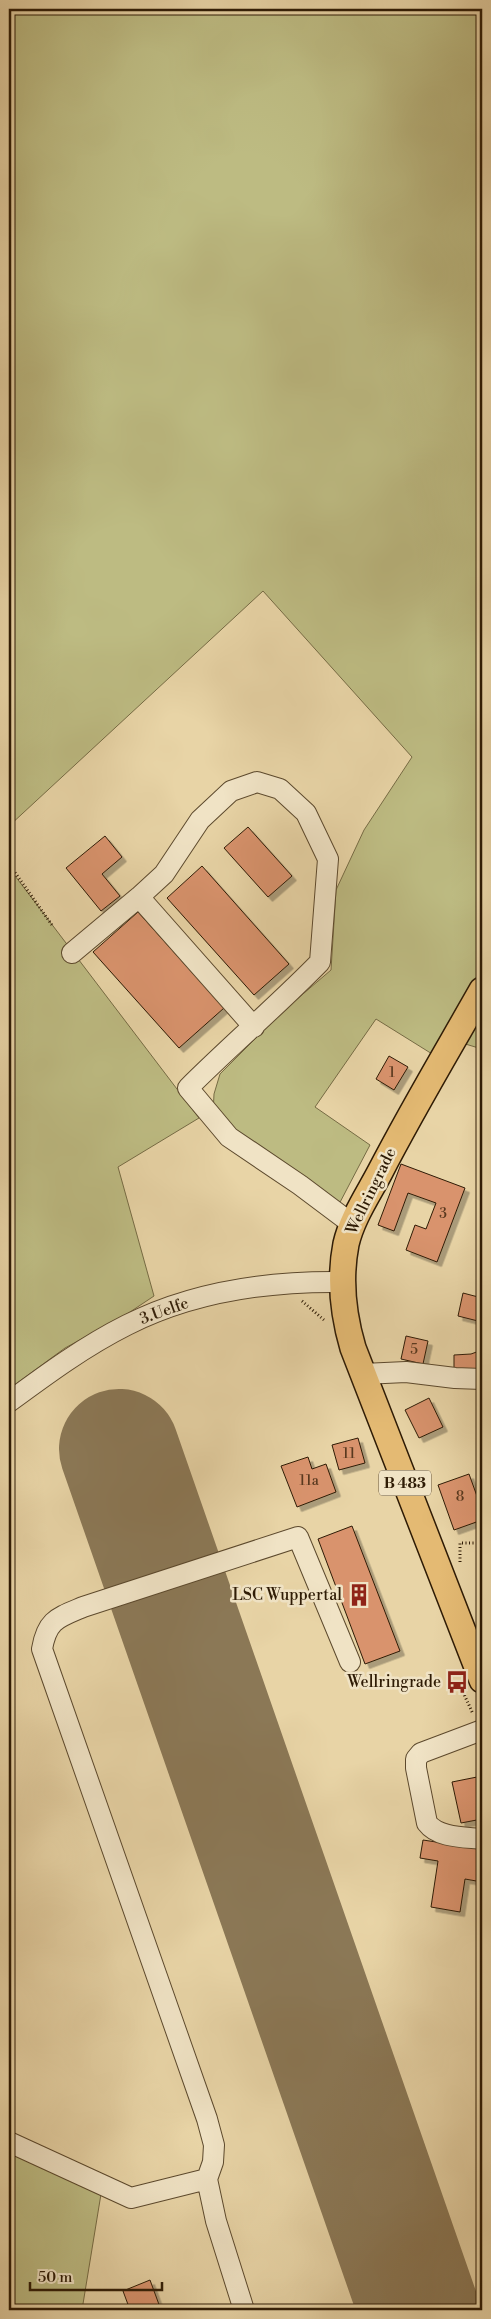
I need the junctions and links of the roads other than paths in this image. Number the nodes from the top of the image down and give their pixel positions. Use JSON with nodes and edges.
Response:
{"nodes":[{"id":1,"x":139,"y":897,"type":"junction"},
{"id":2,"x":72,"y":953,"type":"dead end"},
{"id":3,"x":482,"y":990,"type":"edge"},
{"id":4,"x":254,"y":1027,"type":"junction"},
{"id":5,"x":352,"y":1224,"type":"junction"},
{"id":6,"x":342,"y":1282,"type":"junction"},
{"id":7,"x":362,"y":1374,"type":"junction"},
{"id":8,"x":482,"y":1379,"type":"edge"},
{"id":9,"x":9,"y":1402,"type":"edge"},
{"id":10,"x":350,"y":1662,"type":"dead end"},
{"id":11,"x":482,"y":1680,"type":"edge"},
{"id":12,"x":482,"y":1730,"type":"edge"},
{"id":13,"x":482,"y":1839,"type":"edge"},
{"id":14,"x":9,"y":2142,"type":"edge"},
{"id":15,"x":207,"y":2179,"type":"junction"},
{"id":16,"x":244,"y":2310,"type":"edge"}],
"edges":[{"from":1,"to":2,"type":"street"},
{"from":1,"to":4,"type":"street"},
{"from":1,"to":4,"type":"street"},
{"from":3,"to":5,"type":"main road","name":"Wellringrade","number":"B 483"},
{"from":4,"to":5,"type":"street"},
{"from":5,"to":6,"type":"main road","name":"Wellringrade","number":"B 483"},
{"from":6,"to":7,"type":"main road","name":"Wellringrade","number":"B 483"},
{"from":6,"to":9,"type":"street","name":"3.Uelfe"},
{"from":7,"to":8,"type":"street"},
{"from":7,"to":11,"type":"main road","name":"Wellringrade","number":"B 483"},
{"from":10,"to":15,"type":"street"},
{"from":12,"to":13,"type":"street"},
{"from":14,"to":15,"type":"street"},
{"from":15,"to":16,"type":"street"}]}
